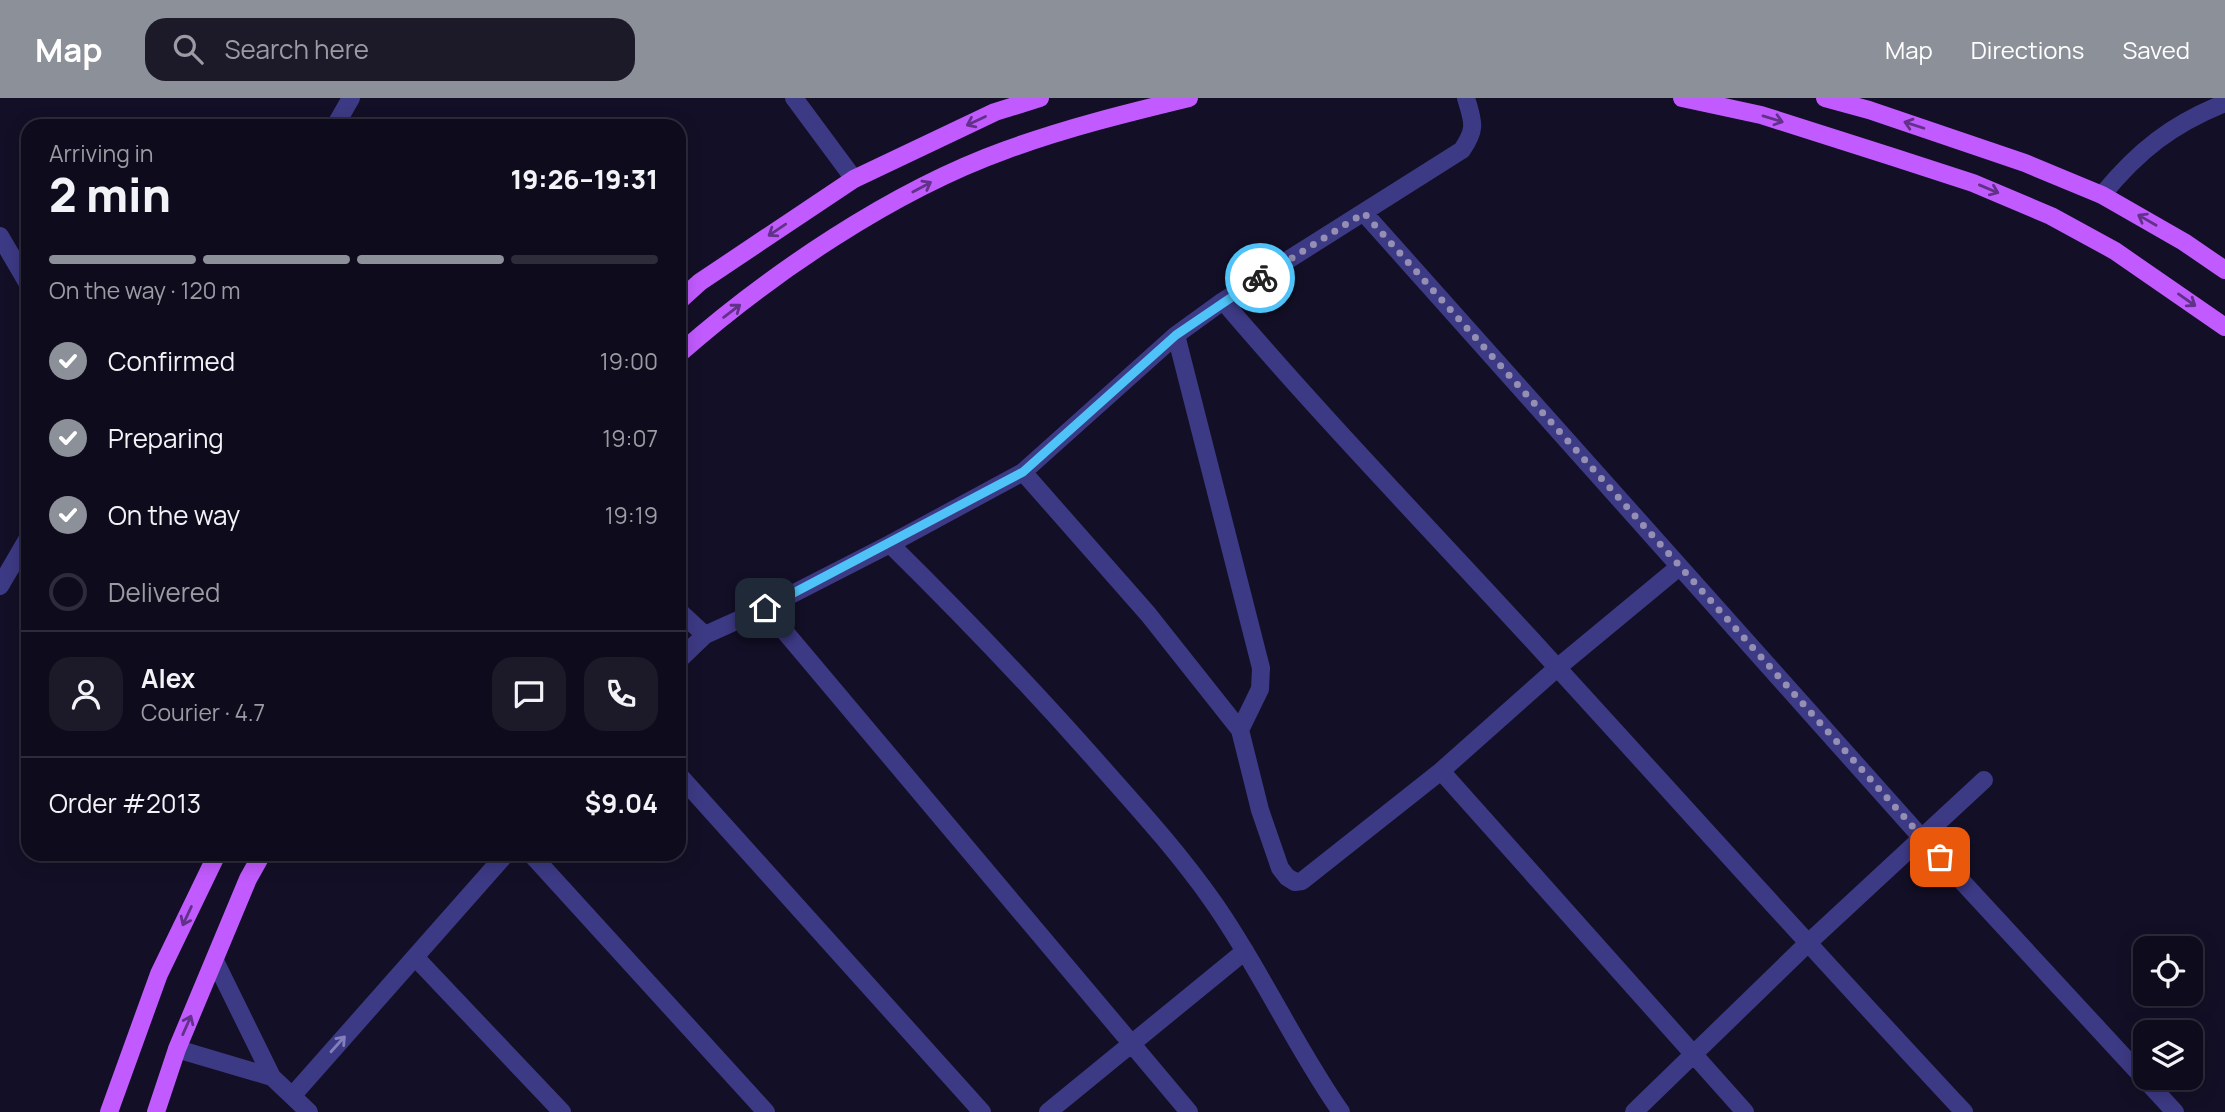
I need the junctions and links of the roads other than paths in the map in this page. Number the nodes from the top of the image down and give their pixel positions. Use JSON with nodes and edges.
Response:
{"nodes":[{"id":1,"x":351,"y":98,"type":"edge"},
{"id":2,"x":794,"y":98,"type":"edge"},
{"id":3,"x":1040,"y":98,"type":"edge"},
{"id":4,"x":1189,"y":98,"type":"edge"},
{"id":5,"x":1466,"y":98,"type":"edge"},
{"id":6,"x":1682,"y":98,"type":"edge"},
{"id":7,"x":1825,"y":98,"type":"edge"},
{"id":8,"x":2225,"y":103,"type":"edge"},
{"id":9,"x":339,"y":119,"type":"edge"},
{"id":10,"x":854,"y":179,"type":"junction"},
{"id":11,"x":2102,"y":195,"type":"junction"},
{"id":12,"x":1364,"y":213,"type":"junction"},
{"id":13,"x":0,"y":236,"type":"edge"},
{"id":14,"x":2225,"y":270,"type":"edge"},
{"id":15,"x":21,"y":272,"type":"edge"},
{"id":16,"x":686,"y":295,"type":"edge"},
{"id":17,"x":1223,"y":301,"type":"junction"},
{"id":18,"x":2225,"y":327,"type":"edge"},
{"id":19,"x":1176,"y":335,"type":"junction"},
{"id":20,"x":686,"y":348,"type":"edge"},
{"id":21,"x":1023,"y":472,"type":"junction"},
{"id":22,"x":890,"y":544,"type":"junction"},
{"id":23,"x":21,"y":550,"type":"edge"},
{"id":24,"x":1679,"y":566,"type":"junction"},
{"id":25,"x":0,"y":586,"type":"edge"},
{"id":26,"x":765,"y":608,"type":"junction"},
{"id":27,"x":686,"y":617,"type":"edge"},
{"id":28,"x":705,"y":635,"type":"junction"},
{"id":29,"x":686,"y":653,"type":"edge"},
{"id":30,"x":1558,"y":668,"type":"junction"},
{"id":31,"x":1240,"y":730,"type":"junction"},
{"id":32,"x":1441,"y":771,"type":"junction"},
{"id":33,"x":1984,"y":780,"type":"dead end"},
{"id":34,"x":686,"y":783,"type":"edge"},
{"id":35,"x":1921,"y":837,"type":"junction"},
{"id":36,"x":214,"y":861,"type":"edge"},
{"id":37,"x":258,"y":861,"type":"edge"},
{"id":38,"x":500,"y":861,"type":"edge"},
{"id":39,"x":537,"y":861,"type":"edge"},
{"id":40,"x":1807,"y":944,"type":"junction"},
{"id":41,"x":1245,"y":951,"type":"junction"},
{"id":42,"x":415,"y":957,"type":"junction"},
{"id":43,"x":215,"y":961,"type":"junction"},
{"id":44,"x":1131,"y":1042,"type":"junction"},
{"id":45,"x":177,"y":1049,"type":"junction"},
{"id":46,"x":1693,"y":1052,"type":"junction"},
{"id":47,"x":272,"y":1077,"type":"junction"},
{"id":48,"x":293,"y":1095,"type":"junction"},
{"id":49,"x":2167,"y":1109,"type":"edge"},
{"id":50,"x":109,"y":1112,"type":"edge"},
{"id":51,"x":156,"y":1112,"type":"edge"},
{"id":52,"x":309,"y":1112,"type":"edge"},
{"id":53,"x":562,"y":1112,"type":"edge"},
{"id":54,"x":766,"y":1112,"type":"edge"},
{"id":55,"x":982,"y":1112,"type":"edge"},
{"id":56,"x":1048,"y":1112,"type":"edge"},
{"id":57,"x":1189,"y":1112,"type":"edge"},
{"id":58,"x":1341,"y":1112,"type":"edge"},
{"id":59,"x":1634,"y":1112,"type":"edge"},
{"id":60,"x":1745,"y":1112,"type":"edge"},
{"id":61,"x":1964,"y":1112,"type":"edge"}],
"edges":[{"from":1,"to":9,"type":"street"},
{"from":2,"to":10,"type":"street"},
{"from":3,"to":10,"type":"main road","one_way":true},
{"from":20,"to":4,"type":"main road","one_way":true},
{"from":5,"to":12,"type":"street"},
{"from":6,"to":18,"type":"main road","one_way":true},
{"from":11,"to":7,"type":"main road","one_way":true},
{"from":8,"to":11,"type":"street"},
{"from":10,"to":16,"type":"main road","one_way":true},
{"from":14,"to":11,"type":"main road","one_way":true},
{"from":12,"to":17,"type":"street"},
{"from":12,"to":24,"type":"street"},
{"from":13,"to":15,"type":"street"},
{"from":17,"to":19,"type":"street"},
{"from":17,"to":30,"type":"street"},
{"from":19,"to":21,"type":"street"},
{"from":19,"to":31,"type":"street"},
{"from":21,"to":22,"type":"street"},
{"from":21,"to":31,"type":"street"},
{"from":22,"to":26,"type":"street"},
{"from":22,"to":41,"type":"street"},
{"from":23,"to":25,"type":"street"},
{"from":24,"to":30,"type":"street"},
{"from":24,"to":35,"type":"street"},
{"from":26,"to":28,"type":"street"},
{"from":26,"to":44,"type":"street"},
{"from":27,"to":28,"type":"street"},
{"from":28,"to":29,"type":"street"},
{"from":30,"to":32,"type":"street"},
{"from":30,"to":40,"type":"street"},
{"from":31,"to":32,"type":"street"},
{"from":32,"to":46,"type":"street"},
{"from":33,"to":35,"type":"street"},
{"from":34,"to":55,"type":"street"},
{"from":35,"to":40,"type":"street"},
{"from":35,"to":49,"type":"street"},
{"from":36,"to":50,"type":"main road","one_way":true},
{"from":37,"to":43,"type":"main road"},
{"from":38,"to":42,"type":"street"},
{"from":39,"to":54,"type":"street"},
{"from":40,"to":46,"type":"street"},
{"from":40,"to":61,"type":"street"},
{"from":41,"to":44,"type":"street"},
{"from":41,"to":58,"type":"street"},
{"from":48,"to":42,"type":"street","one_way":true},
{"from":42,"to":53,"type":"street"},
{"from":45,"to":43,"type":"main road","one_way":true},
{"from":43,"to":47,"type":"street"},
{"from":44,"to":56,"type":"street"},
{"from":44,"to":57,"type":"street"},
{"from":45,"to":47,"type":"street"},
{"from":45,"to":51,"type":"main road"},
{"from":46,"to":59,"type":"street"},
{"from":46,"to":60,"type":"street"},
{"from":47,"to":48,"type":"street"},
{"from":48,"to":52,"type":"street"}]}
